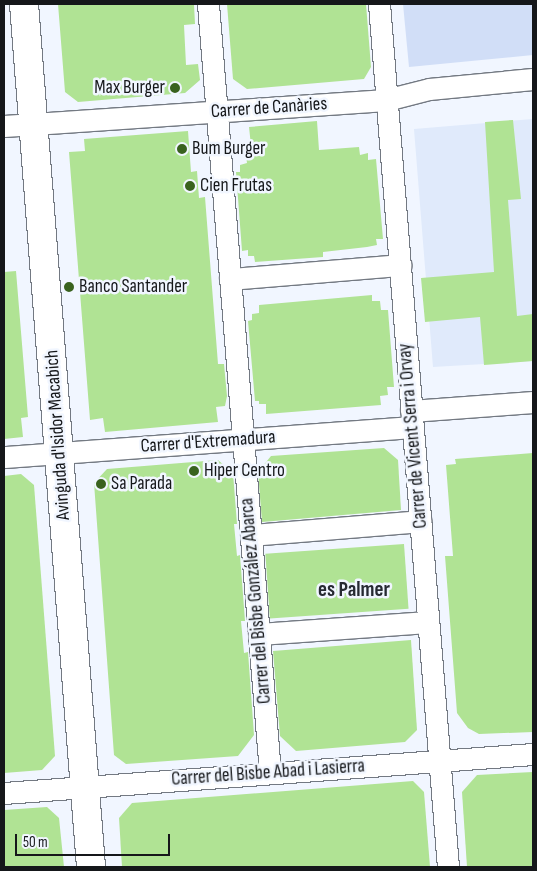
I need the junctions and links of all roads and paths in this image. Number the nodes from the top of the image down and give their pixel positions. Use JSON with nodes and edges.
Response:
{"nodes":[{"id":1,"x":24,"y":4,"type":"edge"},
{"id":2,"x":208,"y":4,"type":"edge"},
{"id":3,"x":379,"y":4,"type":"edge"},
{"id":4,"x":533,"y":79,"type":"edge"},
{"id":5,"x":386,"y":100,"type":"junction"},
{"id":6,"x":216,"y":112,"type":"junction"},
{"id":7,"x":33,"y":125,"type":"junction"},
{"id":8,"x":4,"y":126,"type":"edge"},
{"id":9,"x":400,"y":265,"type":"junction"},
{"id":10,"x":230,"y":278,"type":"junction"},
{"id":11,"x":533,"y":402,"type":"edge"},
{"id":12,"x":412,"y":419,"type":"junction"},
{"id":13,"x":243,"y":440,"type":"junction"},
{"id":14,"x":60,"y":452,"type":"junction"},
{"id":15,"x":4,"y":457,"type":"edge"},
{"id":16,"x":420,"y":522,"type":"junction"},
{"id":17,"x":250,"y":535,"type":"junction"},
{"id":18,"x":428,"y":622,"type":"junction"},
{"id":19,"x":259,"y":634,"type":"junction"},
{"id":20,"x":533,"y":754,"type":"edge"},
{"id":21,"x":439,"y":761,"type":"junction"},
{"id":22,"x":270,"y":773,"type":"junction"},
{"id":23,"x":84,"y":787,"type":"junction"},
{"id":24,"x":4,"y":793,"type":"edge"},
{"id":25,"x":90,"y":867,"type":"edge"},
{"id":26,"x":448,"y":867,"type":"edge"}],
"edges":[{"from":1,"to":7,"type":"street","name":"Avinguda d'Isidor Macabich"},
{"from":2,"to":6,"type":"street","name":"Carrer del Bisbe González Abarca"},
{"from":3,"to":5,"type":"street","name":"Carrer de Vicent Serra i Orvay"},
{"from":4,"to":5,"type":"street","name":"Carrer de Canàries"},
{"from":5,"to":6,"type":"street","name":"Carrer de Canàries"},
{"from":5,"to":9,"type":"street","name":"Carrer de Vicent Serra i Orvay"},
{"from":6,"to":7,"type":"street","name":"Carrer de Canàries"},
{"from":6,"to":10,"type":"street","name":"Carrer del Bisbe González Abarca"},
{"from":7,"to":8,"type":"street","name":"Carrer de Canàries"},
{"from":7,"to":14,"type":"street","name":"Avinguda d'Isidor Macabich"},
{"from":9,"to":10,"type":"street"},
{"from":9,"to":12,"type":"street","name":"Carrer de Vicent Serra i Orvay"},
{"from":10,"to":13,"type":"street","name":"Carrer del Bisbe González Abarca"},
{"from":11,"to":12,"type":"street","name":"Carrer d'Extremadura"},
{"from":12,"to":13,"type":"street","name":"Carrer d'Extremadura"},
{"from":12,"to":16,"type":"street","name":"Carrer de Vicent Serra i Orvay"},
{"from":13,"to":14,"type":"street","name":"Carrer d'Extremadura"},
{"from":13,"to":17,"type":"street","name":"Carrer del Bisbe González Abarca"},
{"from":14,"to":15,"type":"street","name":"Carrer d'Extremadura"},
{"from":14,"to":23,"type":"street","name":"Avinguda d'Isidor Macabich"},
{"from":16,"to":17,"type":"street"},
{"from":16,"to":18,"type":"street","name":"Carrer de Vicent Serra i Orvay"},
{"from":17,"to":19,"type":"street","name":"Carrer del Bisbe González Abarca"},
{"from":18,"to":19,"type":"street"},
{"from":18,"to":21,"type":"street","name":"Carrer de Vicent Serra i Orvay"},
{"from":19,"to":22,"type":"street","name":"Carrer del Bisbe González Abarca"},
{"from":20,"to":21,"type":"street","name":"Carrer del Bisbe Abad i Lasierra"},
{"from":21,"to":22,"type":"street","name":"Carrer del Bisbe Abad i Lasierra"},
{"from":21,"to":26,"type":"street","name":"Carrer de Vicent Serra i Orvay"},
{"from":22,"to":23,"type":"street","name":"Carrer del Bisbe Abad i Lasierra"},
{"from":23,"to":24,"type":"street","name":"Carrer del Bisbe Abad i Lasierra"},
{"from":23,"to":25,"type":"street","name":"Avinguda d'Isidor Macabich"}]}
